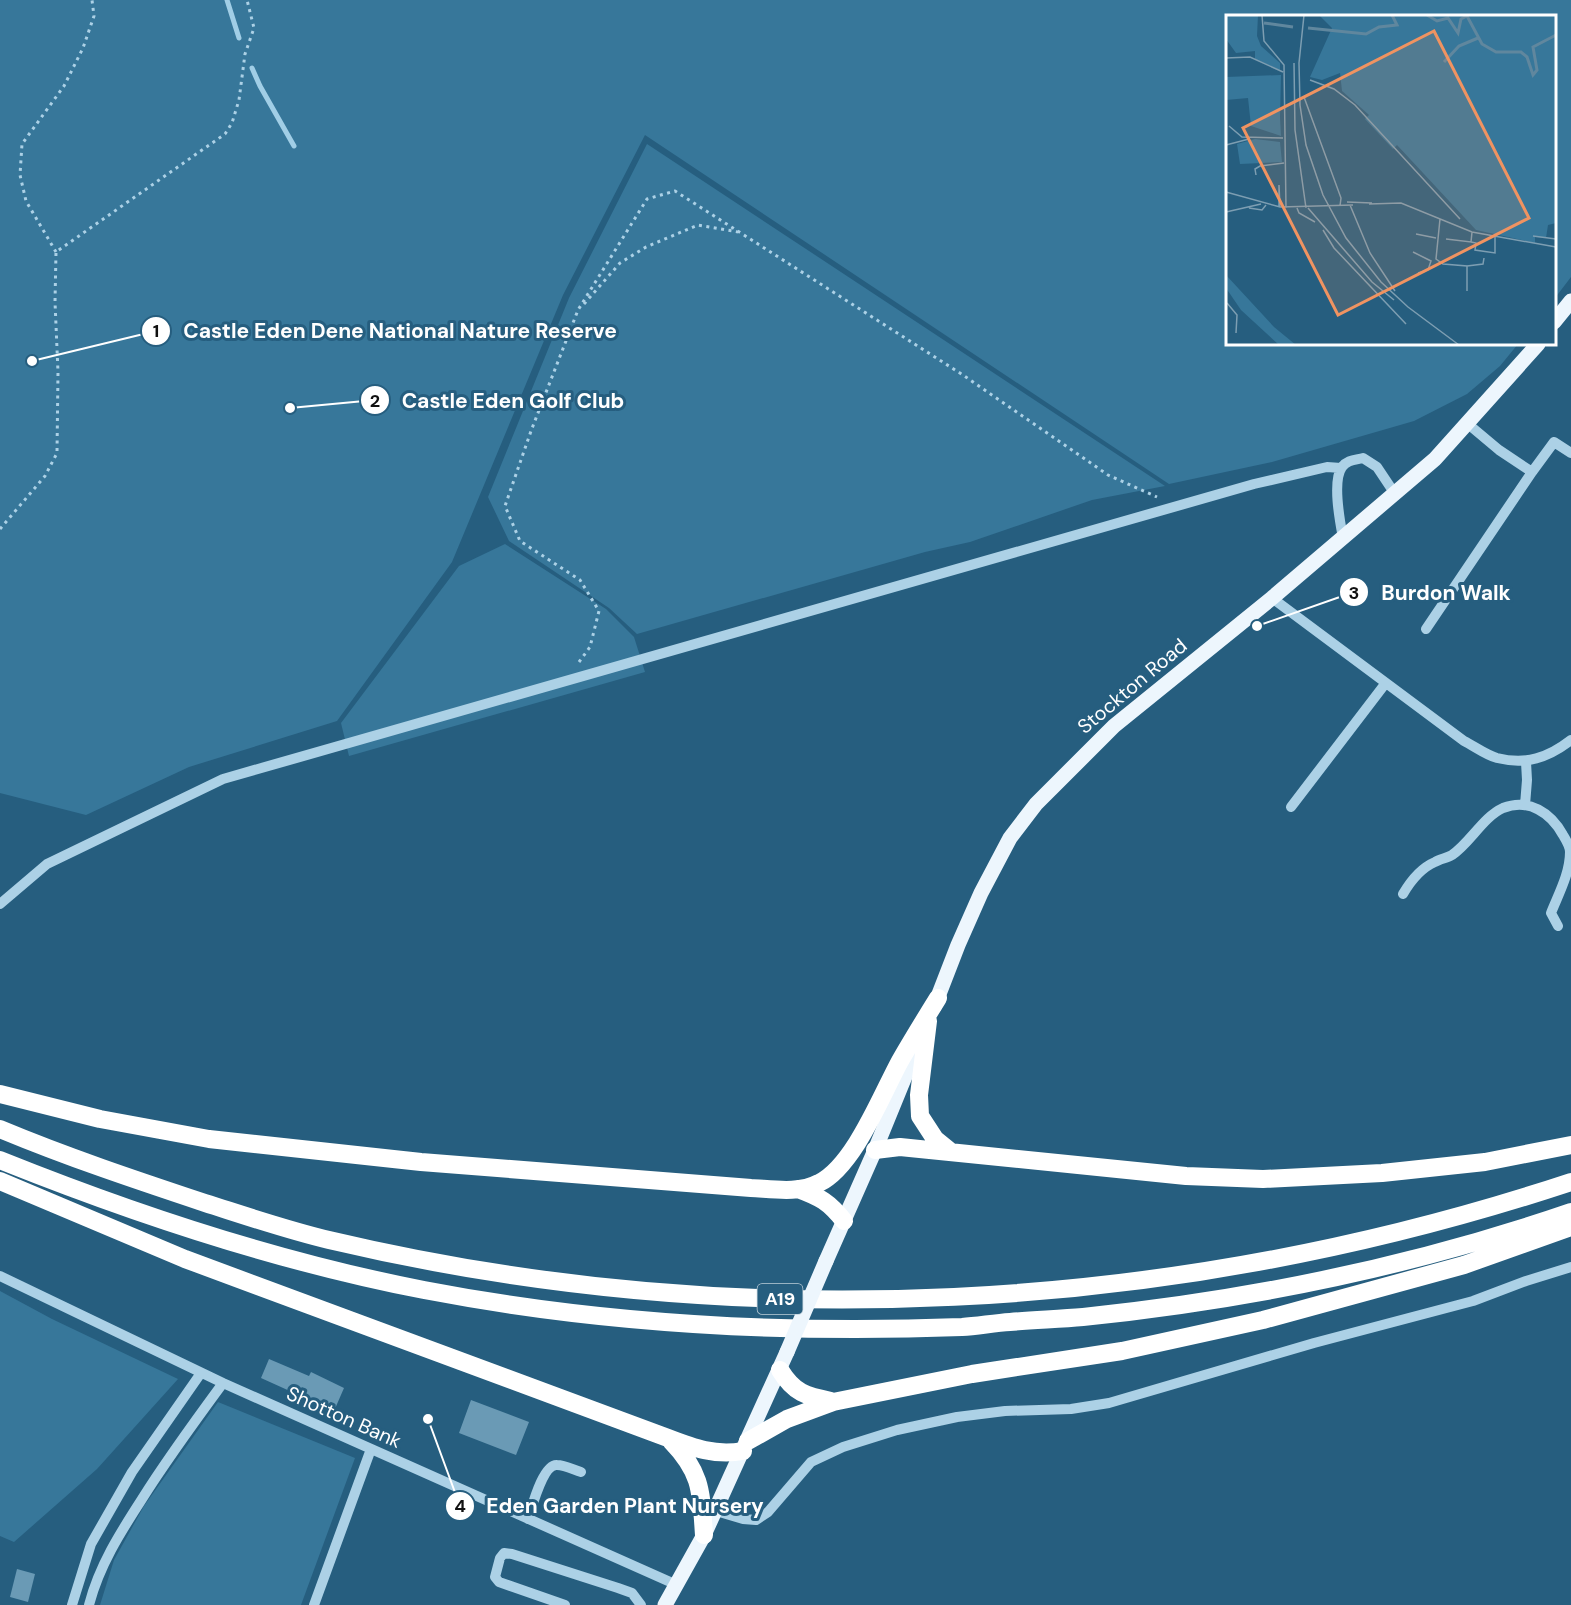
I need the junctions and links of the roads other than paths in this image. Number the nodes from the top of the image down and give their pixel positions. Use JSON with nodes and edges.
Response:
{"nodes":[{"id":1,"x":1571,"y":301,"type":"edge"},
{"id":2,"x":1556,"y":320,"type":"edge"},
{"id":3,"x":1537,"y":345,"type":"edge"},
{"id":4,"x":1468,"y":424,"type":"junction"},
{"id":5,"x":1571,"y":453,"type":"edge"},
{"id":6,"x":1341,"y":468,"type":"junction"},
{"id":7,"x":1532,"y":472,"type":"junction"},
{"id":8,"x":1395,"y":494,"type":"junction"},
{"id":9,"x":1343,"y":538,"type":"junction"},
{"id":10,"x":1272,"y":598,"type":"junction"},
{"id":11,"x":1426,"y":629,"type":"dead end"},
{"id":12,"x":1385,"y":684,"type":"junction"},
{"id":13,"x":1571,"y":740,"type":"edge"},
{"id":14,"x":1526,"y":762,"type":"junction"},
{"id":15,"x":1525,"y":805,"type":"junction"},
{"id":16,"x":1291,"y":807,"type":"dead end"},
{"id":17,"x":1569,"y":841,"type":"edge"},
{"id":18,"x":1403,"y":894,"type":"dead end"},
{"id":19,"x":0,"y":904,"type":"edge"},
{"id":20,"x":1558,"y":926,"type":"dead end"},
{"id":21,"x":938,"y":998,"type":"junction"},
{"id":22,"x":928,"y":1021,"type":"junction"},
{"id":23,"x":0,"y":1094,"type":"edge"},
{"id":24,"x":0,"y":1129,"type":"edge"},
{"id":25,"x":1571,"y":1145,"type":"edge"},
{"id":26,"x":875,"y":1150,"type":"junction"},
{"id":27,"x":951,"y":1152,"type":"junction"},
{"id":28,"x":0,"y":1160,"type":"edge"},
{"id":29,"x":0,"y":1181,"type":"edge"},
{"id":30,"x":1571,"y":1182,"type":"edge"},
{"id":31,"x":798,"y":1189,"type":"junction"},
{"id":32,"x":1571,"y":1212,"type":"edge"},
{"id":33,"x":844,"y":1221,"type":"junction"},
{"id":34,"x":1571,"y":1227,"type":"edge"},
{"id":35,"x":1571,"y":1267,"type":"edge"},
{"id":36,"x":0,"y":1276,"type":"edge"},
{"id":37,"x":780,"y":1370,"type":"junction"},
{"id":38,"x":201,"y":1372,"type":"junction"},
{"id":39,"x":223,"y":1383,"type":"junction"},
{"id":40,"x":833,"y":1402,"type":"junction"},
{"id":41,"x":668,"y":1438,"type":"junction"},
{"id":42,"x":746,"y":1446,"type":"junction"},
{"id":43,"x":371,"y":1449,"type":"junction"},
{"id":44,"x":581,"y":1472,"type":"dead end"},
{"id":45,"x":716,"y":1511,"type":"junction"},
{"id":46,"x":528,"y":1518,"type":"junction"},
{"id":47,"x":704,"y":1535,"type":"junction"},
{"id":48,"x":677,"y":1585,"type":"junction"},
{"id":49,"x":72,"y":1605,"type":"edge"},
{"id":50,"x":89,"y":1605,"type":"edge"},
{"id":51,"x":314,"y":1605,"type":"edge"},
{"id":52,"x":565,"y":1605,"type":"edge"},
{"id":53,"x":641,"y":1605,"type":"edge"},
{"id":54,"x":665,"y":1605,"type":"edge"}],
"edges":[{"from":1,"to":2,"type":"main road"},
{"from":3,"to":4,"type":"main road","name":"Stockton Road"},
{"from":4,"to":7,"type":"street"},
{"from":4,"to":8,"type":"main road","name":"Stockton Road"},
{"from":5,"to":7,"type":"street"},
{"from":6,"to":8,"type":"street"},
{"from":6,"to":9,"type":"street"},
{"from":6,"to":19,"type":"street"},
{"from":7,"to":11,"type":"street"},
{"from":8,"to":9,"type":"main road","name":"Stockton Road"},
{"from":9,"to":10,"type":"main road","name":"Stockton Road"},
{"from":10,"to":12,"type":"street"},
{"from":10,"to":21,"type":"main road","name":"Stockton Road"},
{"from":12,"to":14,"type":"street"},
{"from":12,"to":16,"type":"street"},
{"from":13,"to":14,"type":"street"},
{"from":14,"to":15,"type":"street"},
{"from":15,"to":17,"type":"street"},
{"from":15,"to":18,"type":"street"},
{"from":17,"to":20,"type":"street"},
{"from":21,"to":22,"type":"main road","name":"Stockton Road"},
{"from":21,"to":31,"type":"highway"},
{"from":22,"to":26,"type":"main road","name":"Stockton Road"},
{"from":22,"to":27,"type":"highway"},
{"from":23,"to":31,"type":"highway"},
{"from":24,"to":30,"type":"highway","number":"A19"},
{"from":25,"to":27,"type":"highway"},
{"from":26,"to":27,"type":"highway"},
{"from":26,"to":33,"type":"main road","name":"Stockton Road"},
{"from":28,"to":32,"type":"highway","number":"A19"},
{"from":29,"to":41,"type":"highway"},
{"from":31,"to":33,"type":"highway"},
{"from":33,"to":37,"type":"main road","name":"Stockton Road","bridge":true},
{"from":34,"to":40,"type":"highway"},
{"from":35,"to":45,"type":"street"},
{"from":36,"to":38,"type":"street","name":"Shotton Bank"},
{"from":37,"to":40,"type":"highway"},
{"from":37,"to":42,"type":"main road","name":"Stockton Road"},
{"from":38,"to":39,"type":"street","name":"Shotton Bank"},
{"from":38,"to":49,"type":"street"},
{"from":39,"to":43,"type":"street","name":"Shotton Bank"},
{"from":39,"to":50,"type":"street"},
{"from":40,"to":42,"type":"highway"},
{"from":41,"to":42,"type":"highway"},
{"from":41,"to":47,"type":"highway"},
{"from":42,"to":45,"type":"main road","name":"Stockton Road"},
{"from":43,"to":46,"type":"street","name":"Shotton Bank"},
{"from":43,"to":51,"type":"street"},
{"from":44,"to":46,"type":"street"},
{"from":45,"to":47,"type":"main road","name":"Stockton Road"},
{"from":46,"to":48,"type":"street","name":"Shotton Bank"},
{"from":47,"to":48,"type":"main road","name":"Stockton Road"},
{"from":48,"to":54,"type":"main road","name":"Stockton Road"},
{"from":52,"to":53,"type":"street"}]}
